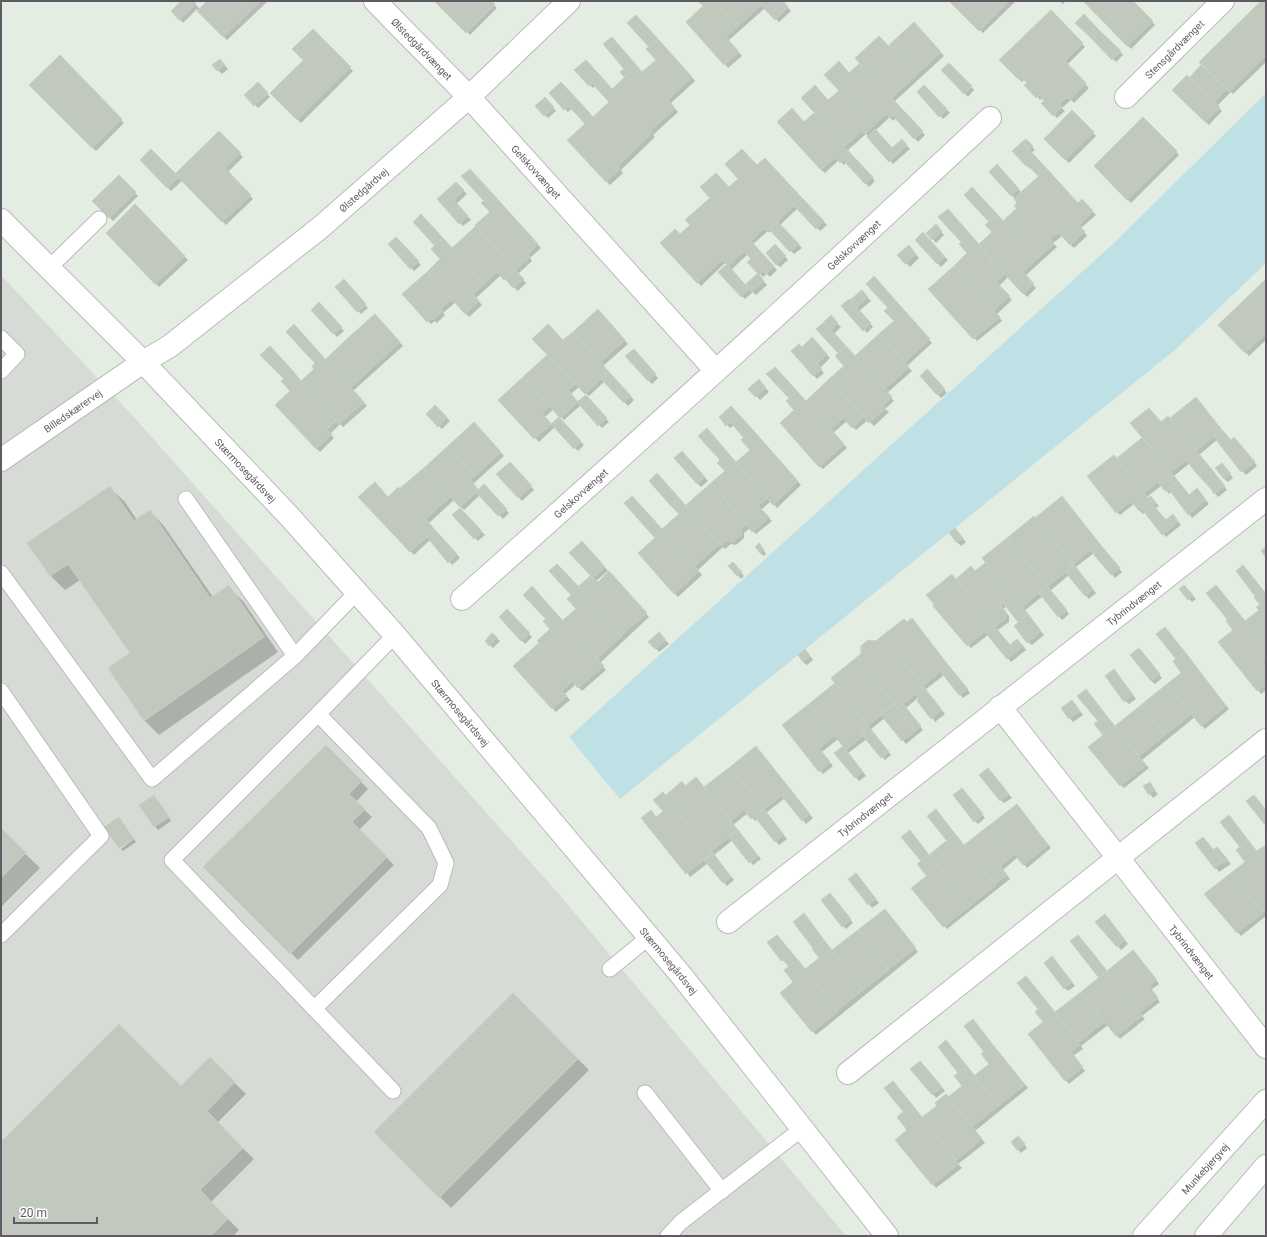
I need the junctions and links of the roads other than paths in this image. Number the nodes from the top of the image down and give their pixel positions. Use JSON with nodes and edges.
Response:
{"nodes":[{"id":1,"x":375,"y":1,"type":"edge"},
{"id":2,"x":570,"y":1,"type":"edge"},
{"id":3,"x":1223,"y":1,"type":"edge"},
{"id":4,"x":469,"y":97,"type":"junction"},
{"id":5,"x":1126,"y":97,"type":"dead end"},
{"id":6,"x":990,"y":118,"type":"dead end"},
{"id":7,"x":99,"y":219,"type":"dead end"},
{"id":8,"x":1,"y":220,"type":"edge"},
{"id":9,"x":49,"y":268,"type":"junction"},
{"id":10,"x":1,"y":338,"type":"edge"},
{"id":11,"x":143,"y":362,"type":"junction"},
{"id":12,"x":1,"y":371,"type":"edge"},
{"id":13,"x":716,"y":371,"type":"junction"},
{"id":14,"x":2,"y":457,"type":"edge"},
{"id":15,"x":186,"y":499,"type":"dead end"},
{"id":16,"x":1266,"y":499,"type":"edge"},
{"id":17,"x":1,"y":573,"type":"edge"},
{"id":18,"x":357,"y":592,"type":"junction"},
{"id":19,"x":462,"y":599,"type":"dead end"},
{"id":20,"x":395,"y":635,"type":"junction"},
{"id":21,"x":295,"y":656,"type":"junction"},
{"id":22,"x":1,"y":691,"type":"edge"},
{"id":23,"x":1000,"y":707,"type":"junction"},
{"id":24,"x":318,"y":714,"type":"junction"},
{"id":25,"x":1266,"y":740,"type":"edge"},
{"id":26,"x":1118,"y":858,"type":"junction"},
{"id":27,"x":728,"y":922,"type":"dead end"},
{"id":28,"x":1,"y":934,"type":"edge"},
{"id":29,"x":649,"y":937,"type":"junction"},
{"id":30,"x":610,"y":969,"type":"dead end"},
{"id":31,"x":315,"y":1008,"type":"junction"},
{"id":32,"x":1266,"y":1047,"type":"edge"},
{"id":33,"x":848,"y":1073,"type":"dead end"},
{"id":34,"x":393,"y":1091,"type":"dead end"},
{"id":35,"x":645,"y":1093,"type":"dead end"},
{"id":36,"x":1266,"y":1101,"type":"edge"},
{"id":37,"x":803,"y":1128,"type":"junction"},
{"id":38,"x":1266,"y":1166,"type":"edge"},
{"id":39,"x":722,"y":1191,"type":"junction"},
{"id":40,"x":668,"y":1236,"type":"edge"},
{"id":41,"x":887,"y":1236,"type":"edge"},
{"id":42,"x":1144,"y":1236,"type":"edge"},
{"id":43,"x":1206,"y":1236,"type":"edge"}],
"edges":[{"from":1,"to":4,"type":"street","name":"Ølstedgårdvænget"},
{"from":2,"to":4,"type":"street","name":"Ølstedgårdvej"},
{"from":3,"to":5,"type":"street","name":"Stensgårdvænget"},
{"from":4,"to":11,"type":"street","name":"Ølstedgårdvej"},
{"from":4,"to":13,"type":"street","name":"Gelskovvænget"},
{"from":6,"to":13,"type":"street","name":"Gelskovvænget"},
{"from":7,"to":9,"type":"lane"},
{"from":8,"to":9,"type":"street","name":"Stærmosegårdsvej"},
{"from":9,"to":11,"type":"street","name":"Stærmosegårdsvej"},
{"from":10,"to":12,"type":"lane"},
{"from":11,"to":14,"type":"street","name":"Billedskærervej"},
{"from":11,"to":18,"type":"street","name":"Stærmosegårdsvej"},
{"from":13,"to":19,"type":"street","name":"Gelskovvænget"},
{"from":15,"to":21,"type":"lane"},
{"from":16,"to":23,"type":"street","name":"Tybrindvænget"},
{"from":17,"to":21,"type":"lane"},
{"from":18,"to":20,"type":"street","name":"Stærmosegårdsvej"},
{"from":18,"to":21,"type":"lane"},
{"from":20,"to":24,"type":"lane"},
{"from":20,"to":29,"type":"street","name":"Stærmosegårdsvej"},
{"from":22,"to":28,"type":"lane"},
{"from":23,"to":26,"type":"street","name":"Tybrindvænget"},
{"from":23,"to":27,"type":"street","name":"Tybrindvænget"},
{"from":24,"to":31,"type":"lane"},
{"from":24,"to":31,"type":"lane"},
{"from":25,"to":26,"type":"street"},
{"from":26,"to":32,"type":"street","name":"Tybrindvænget"},
{"from":26,"to":33,"type":"street"},
{"from":29,"to":30,"type":"lane"},
{"from":29,"to":37,"type":"street","name":"Stærmosegårdsvej"},
{"from":31,"to":34,"type":"lane"},
{"from":35,"to":39,"type":"lane"},
{"from":36,"to":42,"type":"street","name":"Munkebjergvej"},
{"from":37,"to":39,"type":"lane"},
{"from":37,"to":41,"type":"street","name":"Stærmosegårdsvej"},
{"from":38,"to":43,"type":"street"},
{"from":39,"to":40,"type":"lane"}]}
